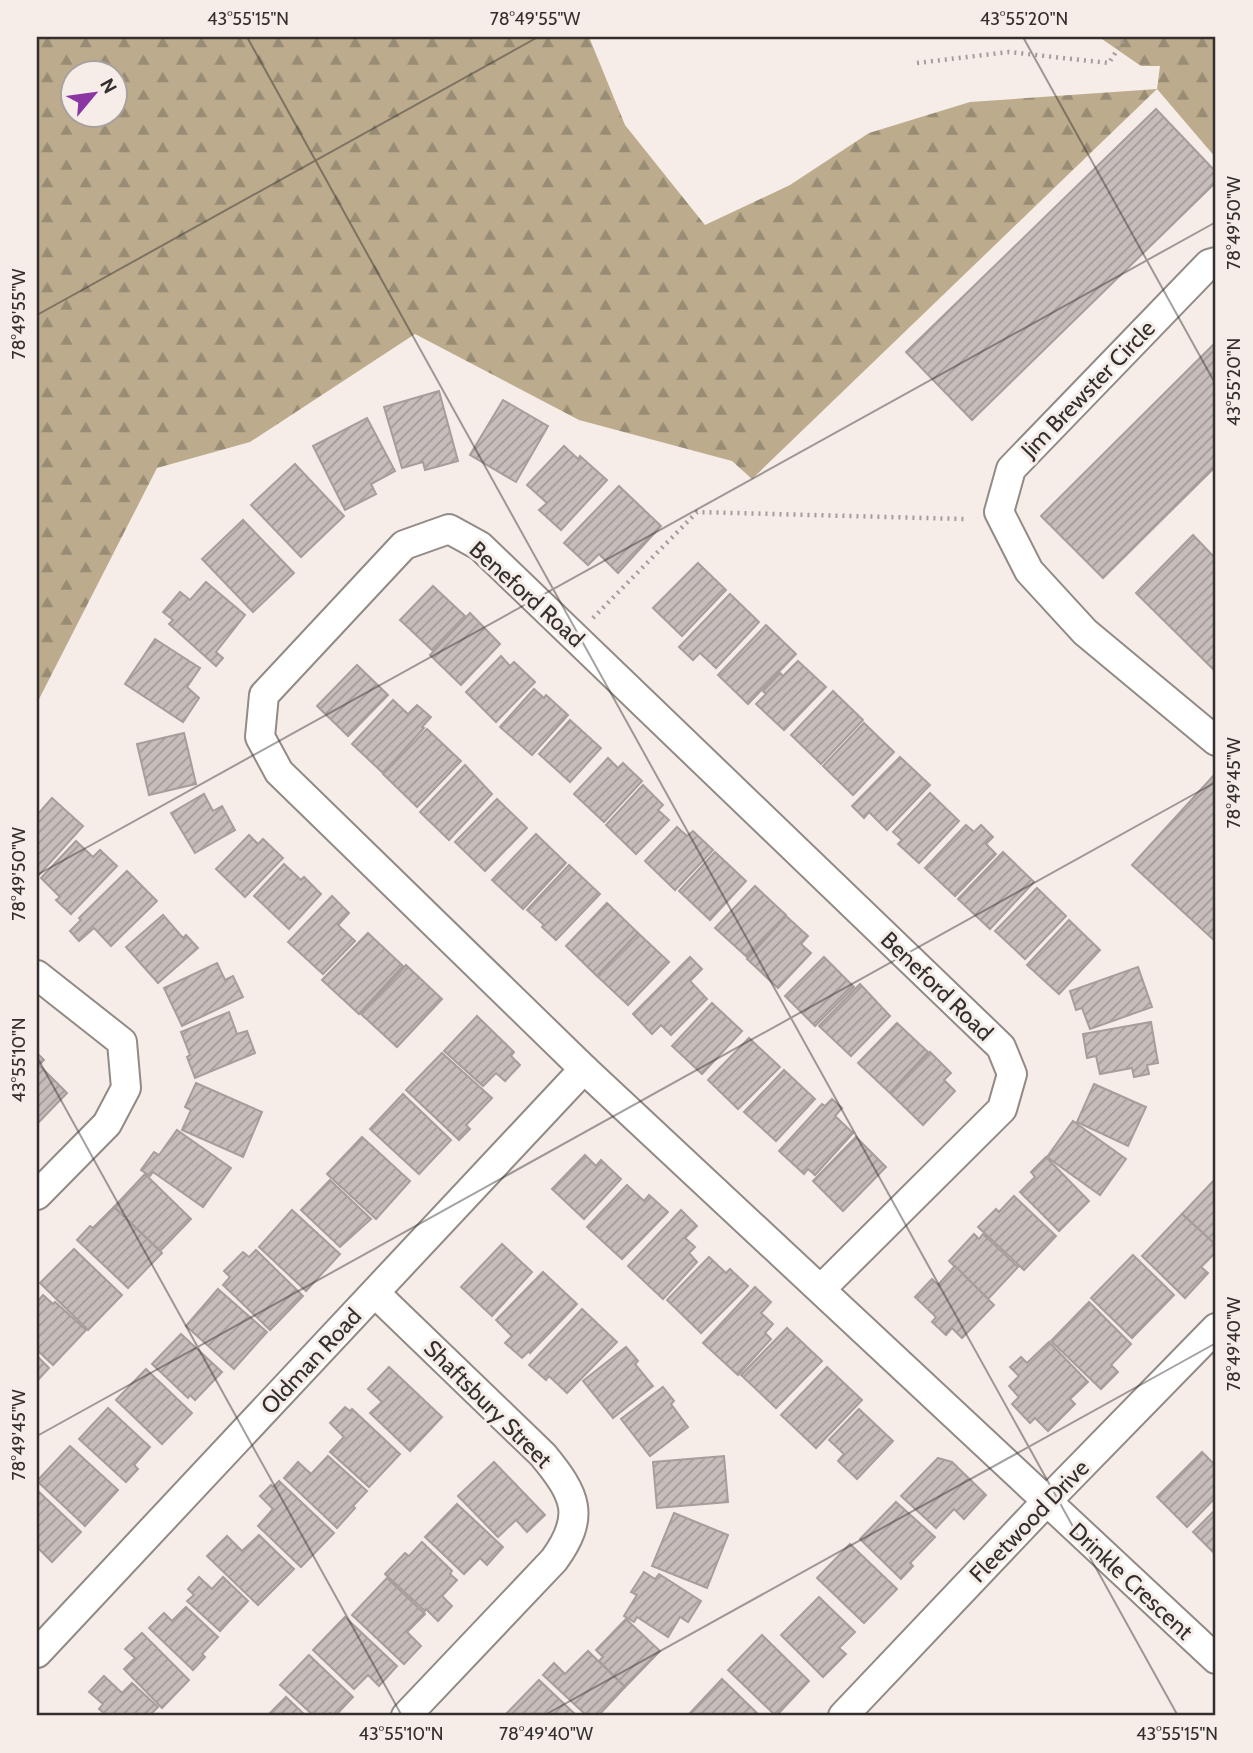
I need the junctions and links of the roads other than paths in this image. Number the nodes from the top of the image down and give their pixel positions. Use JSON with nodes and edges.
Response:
{"nodes":[{"id":1,"x":1216,"y":262,"type":"edge"},
{"id":2,"x":1216,"y":741,"type":"edge"},
{"id":3,"x":37,"y":975,"type":"edge"},
{"id":4,"x":583,"y":1069,"type":"junction"},
{"id":5,"x":37,"y":1195,"type":"edge"},
{"id":6,"x":821,"y":1289,"type":"junction"},
{"id":7,"x":375,"y":1293,"type":"junction"},
{"id":8,"x":1216,"y":1328,"type":"edge"},
{"id":9,"x":1046,"y":1502,"type":"junction"},
{"id":10,"x":37,"y":1653,"type":"edge"},
{"id":11,"x":1216,"y":1659,"type":"edge"},
{"id":12,"x":406,"y":1716,"type":"edge"},
{"id":13,"x":843,"y":1716,"type":"edge"}],
"edges":[{"from":1,"to":2,"type":"street","name":"Jim Brewster Circle"},
{"from":3,"to":5,"type":"street"},
{"from":4,"to":6,"type":"street","name":"Beneford Road"},
{"from":4,"to":6,"type":"street","name":"Beneford Road"},
{"from":4,"to":7,"type":"street","name":"Oldman Road"},
{"from":6,"to":9,"type":"street","name":"Beneford Road"},
{"from":7,"to":10,"type":"street","name":"Oldman Road"},
{"from":7,"to":12,"type":"street","name":"Shaftsbury Street"},
{"from":8,"to":9,"type":"street","name":"Fleetwood Drive"},
{"from":9,"to":11,"type":"street","name":"Drinkle Crescent"},
{"from":9,"to":13,"type":"street","name":"Fleetwood Drive"}]}
